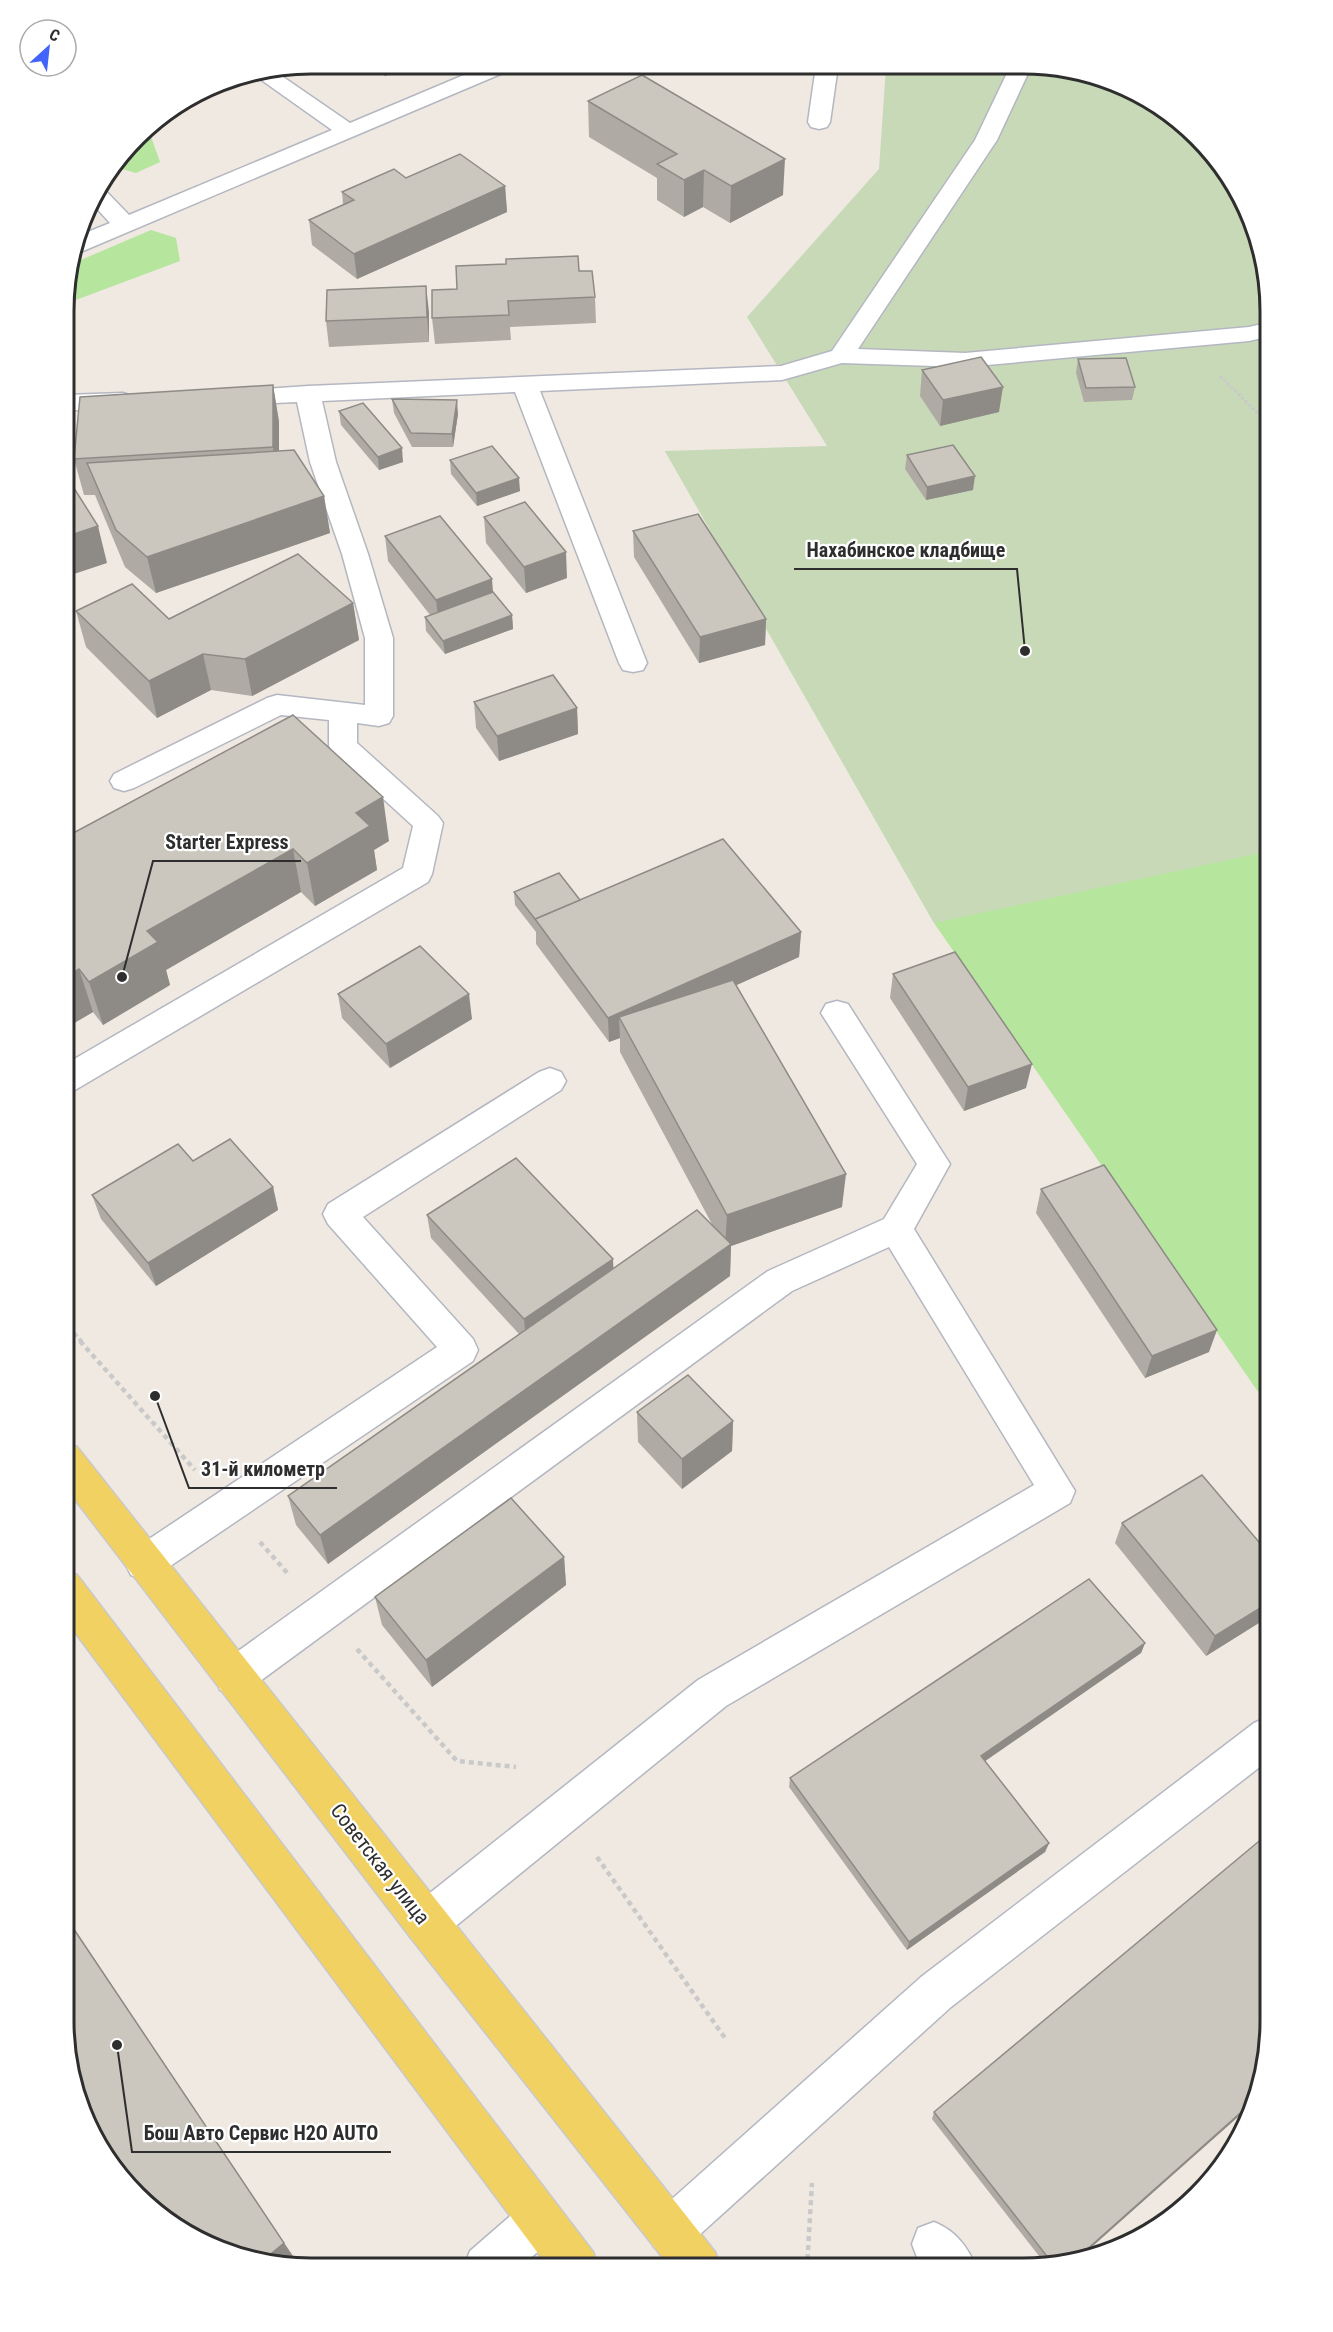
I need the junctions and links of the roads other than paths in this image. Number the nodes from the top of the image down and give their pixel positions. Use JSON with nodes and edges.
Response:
{"nodes":[{"id":1,"x":484,"y":74,"type":"edge"},
{"id":2,"x":826,"y":74,"type":"edge"},
{"id":3,"x":1019,"y":74,"type":"edge"},
{"id":4,"x":270,"y":77,"type":"edge"},
{"id":5,"x":819,"y":122,"type":"dead end"},
{"id":6,"x":348,"y":131,"type":"junction"},
{"id":7,"x":101,"y":200,"type":"edge"},
{"id":8,"x":125,"y":225,"type":"junction"},
{"id":9,"x":84,"y":242,"type":"edge"},
{"id":10,"x":1260,"y":331,"type":"edge"},
{"id":11,"x":841,"y":356,"type":"junction"},
{"id":12,"x":525,"y":385,"type":"junction"},
{"id":13,"x":308,"y":393,"type":"junction"},
{"id":14,"x":204,"y":398,"type":"edge"},
{"id":15,"x":146,"y":400,"type":"edge"},
{"id":16,"x":74,"y":403,"type":"edge"},
{"id":17,"x":633,"y":663,"type":"dead end"},
{"id":18,"x":343,"y":712,"type":"junction"},
{"id":19,"x":124,"y":781,"type":"dead end"},
{"id":20,"x":837,"y":1013,"type":"dead end"},
{"id":21,"x":74,"y":1075,"type":"edge"},
{"id":22,"x":550,"y":1082,"type":"dead end"},
{"id":23,"x":896,"y":1229,"type":"junction"},
{"id":24,"x":74,"y":1471,"type":"edge"},
{"id":25,"x":144,"y":1563,"type":"junction"},
{"id":26,"x":74,"y":1602,"type":"edge"},
{"id":27,"x":234,"y":1677,"type":"junction"},
{"id":28,"x":1260,"y":1742,"type":"edge"},
{"id":29,"x":426,"y":1923,"type":"junction"},
{"id":30,"x":540,"y":2220,"type":"junction"},
{"id":31,"x":670,"y":2231,"type":"junction"},
{"id":32,"x":496,"y":2258,"type":"edge"},
{"id":33,"x":569,"y":2258,"type":"edge"},
{"id":34,"x":691,"y":2258,"type":"edge"}],
"edges":[{"from":1,"to":6,"type":"street"},
{"from":2,"to":5,"type":"street"},
{"from":3,"to":11,"type":"street"},
{"from":4,"to":6,"type":"street"},
{"from":6,"to":8,"type":"street"},
{"from":7,"to":8,"type":"street"},
{"from":8,"to":9,"type":"street"},
{"from":10,"to":11,"type":"street"},
{"from":11,"to":12,"type":"street"},
{"from":12,"to":13,"type":"street"},
{"from":12,"to":17,"type":"street"},
{"from":13,"to":14,"type":"street"},
{"from":13,"to":18,"type":"street"},
{"from":15,"to":16,"type":"street"},
{"from":18,"to":19,"type":"street"},
{"from":18,"to":21,"type":"street"},
{"from":20,"to":23,"type":"street"},
{"from":22,"to":25,"type":"street"},
{"from":23,"to":27,"type":"street"},
{"from":23,"to":29,"type":"street"},
{"from":24,"to":25,"type":"main road","name":"Советская улица"},
{"from":25,"to":27,"type":"main road","name":"Советская улица"},
{"from":26,"to":30,"type":"main road"},
{"from":27,"to":29,"type":"main road","name":"Советская улица"},
{"from":28,"to":31,"type":"street"},
{"from":29,"to":31,"type":"main road","name":"Советская улица"},
{"from":30,"to":32,"type":"street"},
{"from":30,"to":33,"type":"main road"},
{"from":31,"to":34,"type":"main road","name":"Советская улица"}]}
